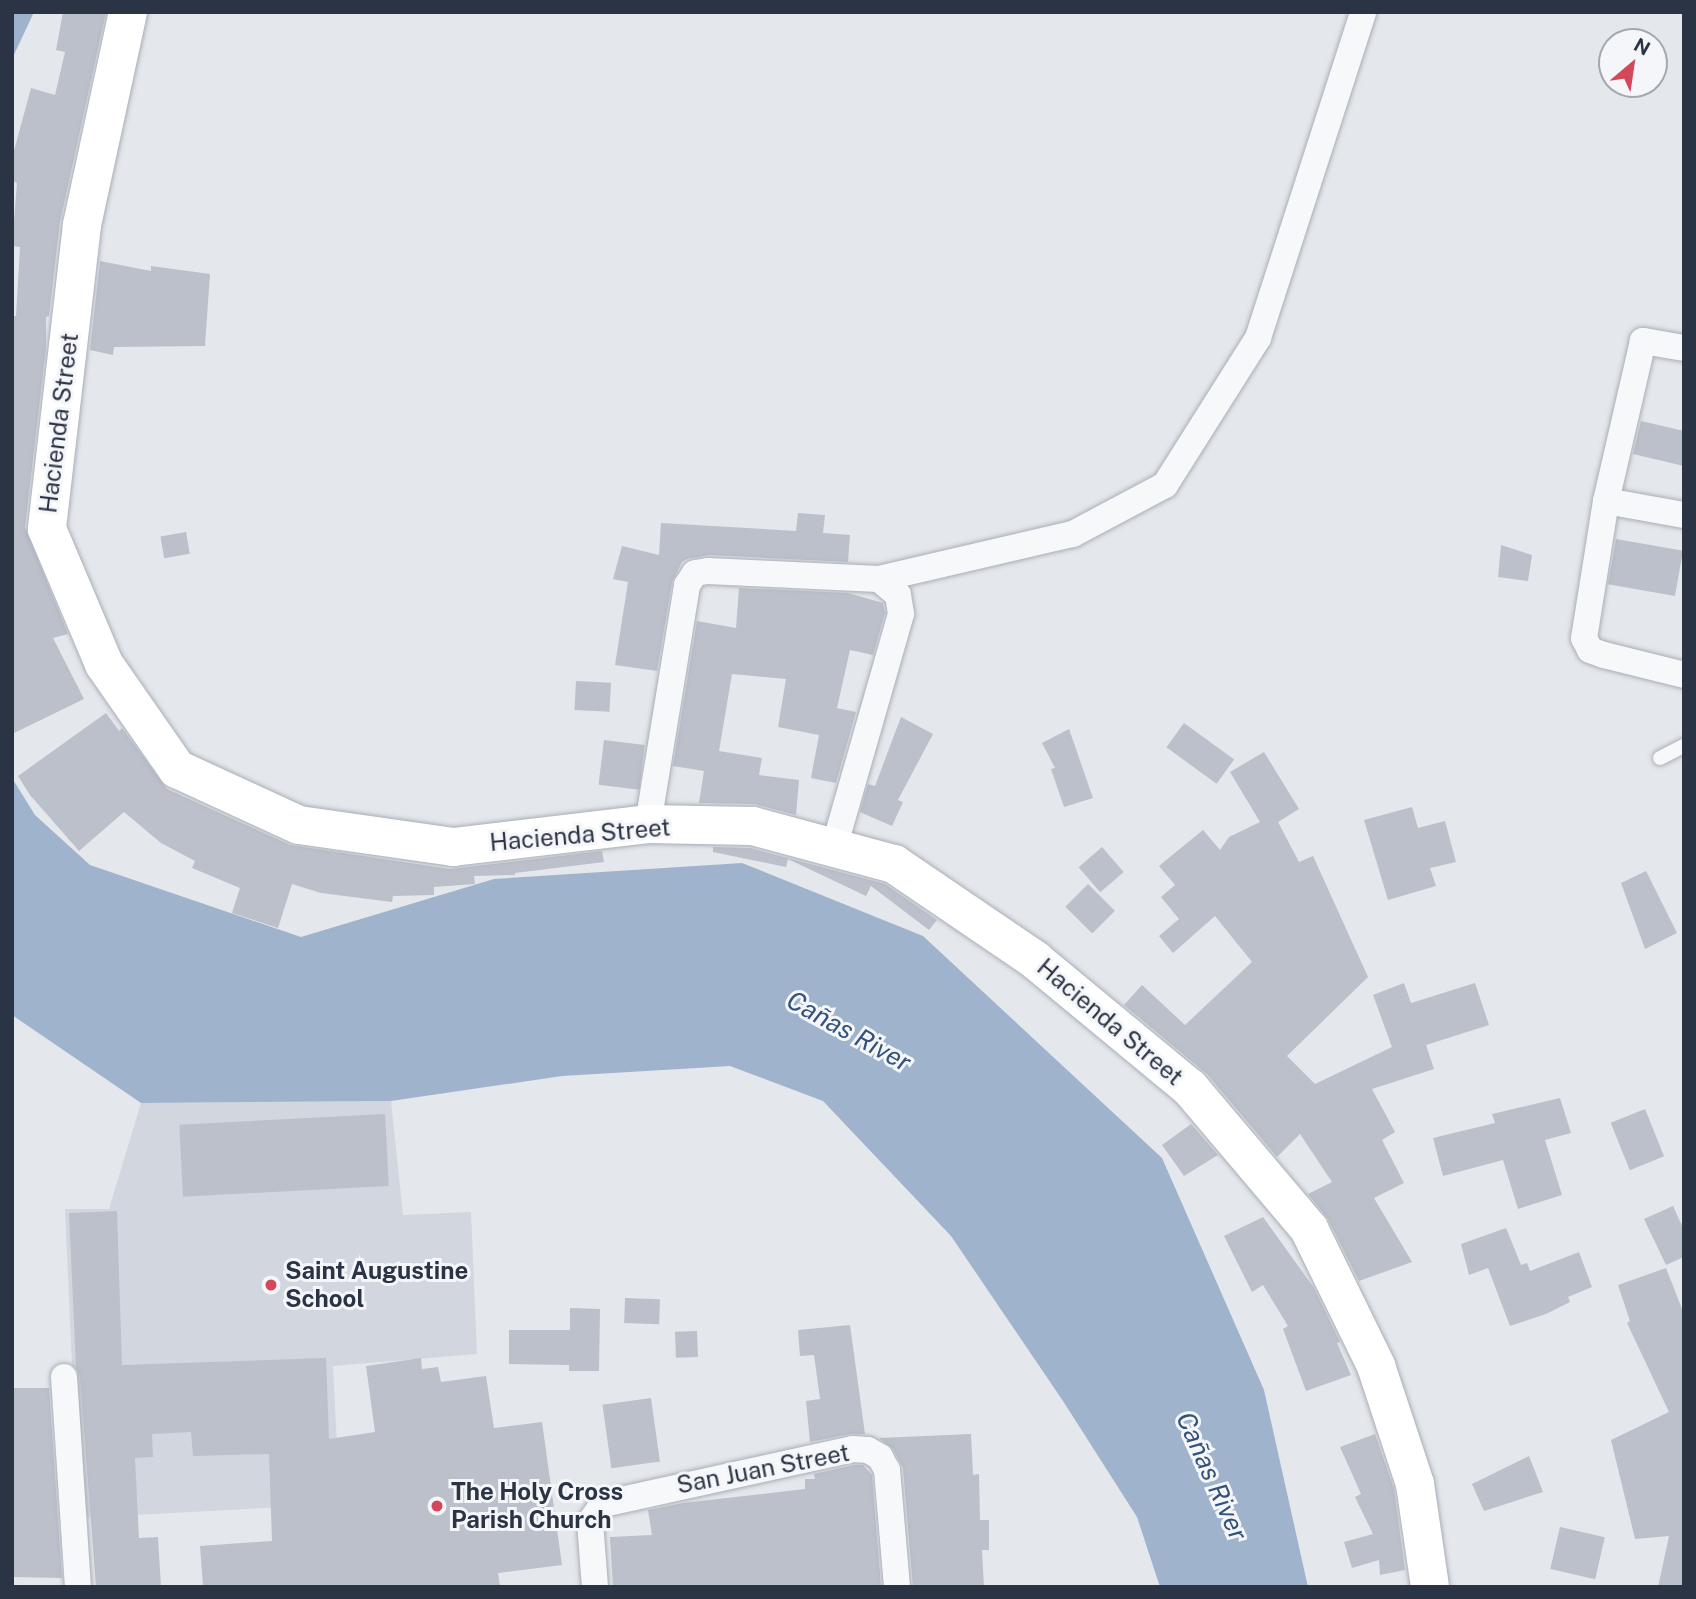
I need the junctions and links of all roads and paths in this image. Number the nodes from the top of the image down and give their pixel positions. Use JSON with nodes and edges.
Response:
{"nodes":[{"id":1,"x":128,"y":12,"type":"edge"},
{"id":2,"x":1363,"y":12,"type":"edge"},
{"id":3,"x":1684,"y":348,"type":"edge"},
{"id":4,"x":1606,"y":501,"type":"junction"},
{"id":5,"x":1684,"y":515,"type":"edge"},
{"id":6,"x":879,"y":579,"type":"junction"},
{"id":7,"x":1684,"y":675,"type":"edge"},
{"id":8,"x":1684,"y":746,"type":"edge"},
{"id":9,"x":1660,"y":758,"type":"dead end"},
{"id":10,"x":648,"y":824,"type":"junction"},
{"id":11,"x":834,"y":847,"type":"junction"},
{"id":12,"x":64,"y":1377,"type":"dead end"},
{"id":13,"x":78,"y":1587,"type":"edge"},
{"id":14,"x":595,"y":1587,"type":"edge"},
{"id":15,"x":897,"y":1587,"type":"edge"},
{"id":16,"x":1430,"y":1587,"type":"edge"}],
"edges":[{"from":1,"to":10,"type":"street","name":"Hacienda Street"},
{"from":2,"to":6,"type":"street"},
{"from":3,"to":4,"type":"street"},
{"from":4,"to":5,"type":"street"},
{"from":4,"to":7,"type":"street"},
{"from":6,"to":10,"type":"street"},
{"from":6,"to":11,"type":"street"},
{"from":8,"to":9,"type":"lane"},
{"from":10,"to":11,"type":"street","name":"Hacienda Street"},
{"from":11,"to":16,"type":"street","name":"Hacienda Street"},
{"from":12,"to":13,"type":"street"},
{"from":14,"to":15,"type":"street","name":"San Juan Street"}]}
